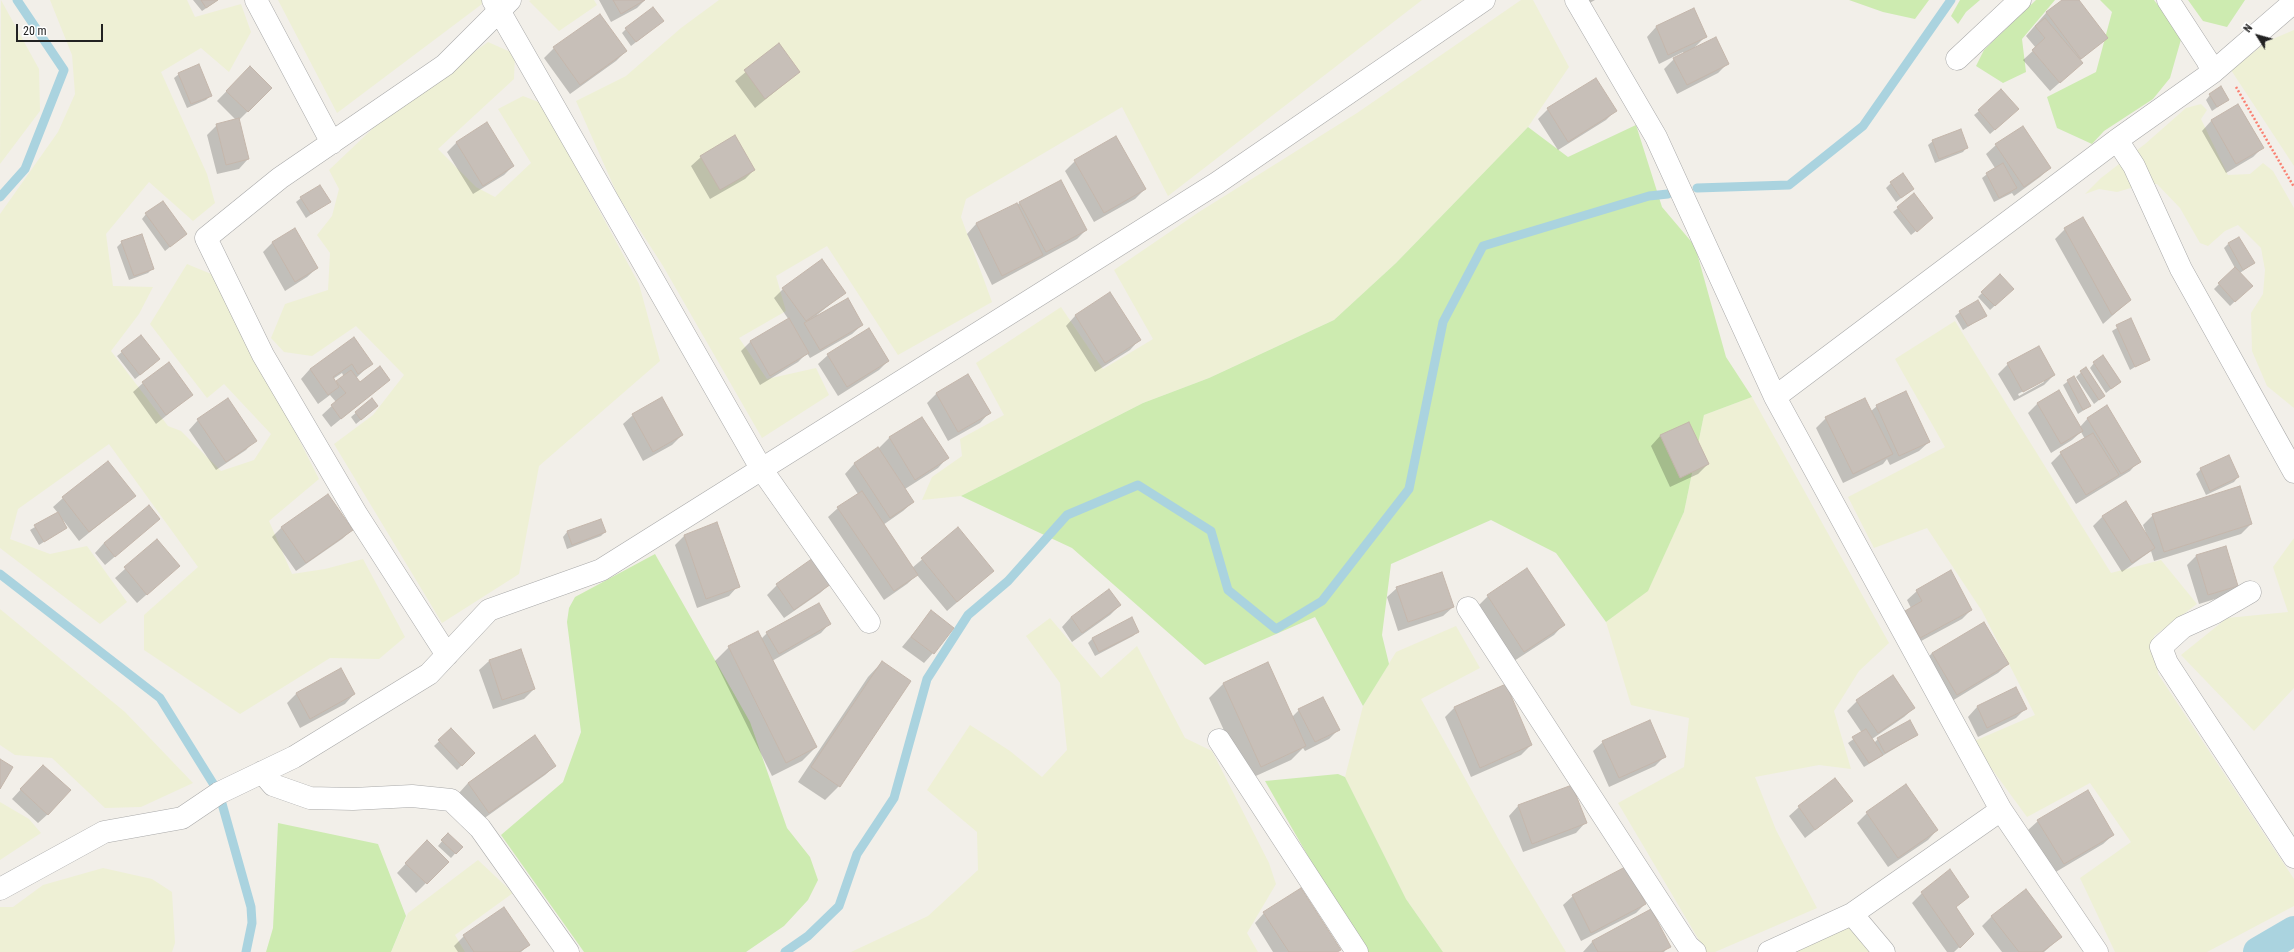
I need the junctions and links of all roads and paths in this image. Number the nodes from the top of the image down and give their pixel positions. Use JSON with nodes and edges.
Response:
{"nodes":[{"id":1,"x":256,"y":0,"type":"edge"},
{"id":2,"x":1484,"y":0,"type":"edge"},
{"id":3,"x":1576,"y":0,"type":"edge"},
{"id":4,"x":2020,"y":0,"type":"edge"},
{"id":5,"x":2168,"y":0,"type":"edge"},
{"id":6,"x":501,"y":3,"type":"edge"},
{"id":7,"x":2293,"y":5,"type":"edge"},
{"id":8,"x":1957,"y":59,"type":"dead end"},
{"id":9,"x":2218,"y":68,"type":"junction"},
{"id":10,"x":2118,"y":140,"type":"junction"},
{"id":11,"x":332,"y":143,"type":"junction"},
{"id":12,"x":2294,"y":186,"type":"edge"},
{"id":13,"x":1775,"y":396,"type":"junction"},
{"id":14,"x":762,"y":470,"type":"junction"},
{"id":15,"x":2294,"y":472,"type":"edge"},
{"id":16,"x":2250,"y":592,"type":"dead end"},
{"id":17,"x":1468,"y":608,"type":"dead end"},
{"id":18,"x":869,"y":622,"type":"dead end"},
{"id":19,"x":446,"y":655,"type":"junction"},
{"id":20,"x":1219,"y":740,"type":"dead end"},
{"id":21,"x":262,"y":772,"type":"junction"},
{"id":22,"x":2001,"y":810,"type":"junction"},
{"id":23,"x":2294,"y":857,"type":"edge"},
{"id":24,"x":0,"y":889,"type":"edge"},
{"id":25,"x":1852,"y":914,"type":"junction"},
{"id":26,"x":568,"y":952,"type":"edge"},
{"id":27,"x":1357,"y":952,"type":"edge"},
{"id":28,"x":1695,"y":952,"type":"edge"},
{"id":29,"x":1769,"y":952,"type":"edge"},
{"id":30,"x":1884,"y":952,"type":"edge"},
{"id":31,"x":2097,"y":952,"type":"edge"}],
"edges":[{"from":1,"to":11,"type":"street"},
{"from":2,"to":14,"type":"street"},
{"from":3,"to":13,"type":"street"},
{"from":4,"to":8,"type":"street"},
{"from":5,"to":9,"type":"street"},
{"from":6,"to":11,"type":"street"},
{"from":6,"to":14,"type":"street"},
{"from":7,"to":9,"type":"street"},
{"from":9,"to":10,"type":"street"},
{"from":9,"to":12,"type":"path"},
{"from":10,"to":13,"type":"street"},
{"from":10,"to":15,"type":"street"},
{"from":11,"to":19,"type":"street"},
{"from":13,"to":22,"type":"street"},
{"from":14,"to":18,"type":"street"},
{"from":14,"to":19,"type":"street"},
{"from":16,"to":23,"type":"street"},
{"from":17,"to":28,"type":"street"},
{"from":19,"to":21,"type":"street"},
{"from":20,"to":27,"type":"street"},
{"from":21,"to":24,"type":"street"},
{"from":21,"to":26,"type":"street"},
{"from":22,"to":25,"type":"street"},
{"from":22,"to":31,"type":"street"},
{"from":25,"to":29,"type":"street"},
{"from":25,"to":30,"type":"street"}]}
